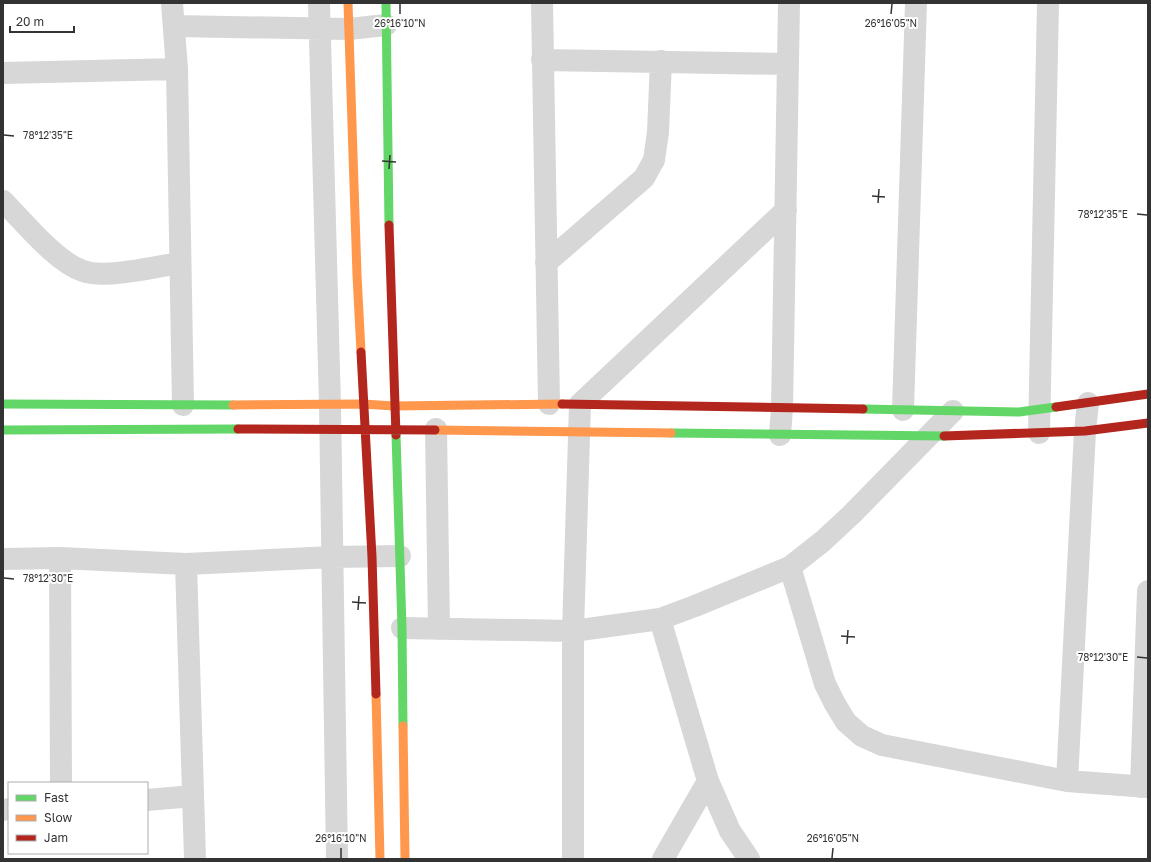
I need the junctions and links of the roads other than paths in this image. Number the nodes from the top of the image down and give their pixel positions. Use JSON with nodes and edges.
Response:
{"nodes":[{"id":1,"x":172,"y":3,"type":"edge"},
{"id":2,"x":319,"y":3,"type":"edge"},
{"id":3,"x":348,"y":3,"type":"edge"},
{"id":4,"x":386,"y":3,"type":"edge"},
{"id":5,"x":542,"y":3,"type":"edge"},
{"id":6,"x":789,"y":3,"type":"edge"},
{"id":7,"x":916,"y":3,"type":"edge"},
{"id":8,"x":1048,"y":3,"type":"edge"},
{"id":9,"x":174,"y":26,"type":"junction"},
{"id":10,"x":386,"y":26,"type":"junction"},
{"id":11,"x":319,"y":28,"type":"junction"},
{"id":12,"x":349,"y":29,"type":"junction"},
{"id":13,"x":542,"y":60,"type":"junction"},
{"id":14,"x":661,"y":61,"type":"junction"},
{"id":15,"x":787,"y":64,"type":"junction"},
{"id":16,"x":177,"y":69,"type":"junction"},
{"id":17,"x":3,"y":73,"type":"edge"},
{"id":18,"x":3,"y":201,"type":"edge"},
{"id":19,"x":786,"y":210,"type":"junction"},
{"id":20,"x":179,"y":263,"type":"junction"},
{"id":21,"x":546,"y":264,"type":"junction"},
{"id":22,"x":1148,"y":394,"type":"edge"},
{"id":23,"x":1088,"y":402,"type":"junction"},
{"id":24,"x":3,"y":404,"type":"edge"},
{"id":25,"x":363,"y":404,"type":"junction"},
{"id":26,"x":548,"y":404,"type":"junction"},
{"id":27,"x":580,"y":404,"type":"junction"},
{"id":28,"x":183,"y":405,"type":"junction"},
{"id":29,"x":330,"y":405,"type":"junction"},
{"id":30,"x":394,"y":406,"type":"junction"},
{"id":31,"x":782,"y":408,"type":"junction"},
{"id":32,"x":1040,"y":409,"type":"junction"},
{"id":33,"x":903,"y":410,"type":"junction"},
{"id":34,"x":953,"y":411,"type":"junction"},
{"id":35,"x":1148,"y":423,"type":"edge"},
{"id":36,"x":3,"y":429,"type":"edge"},
{"id":37,"x":330,"y":429,"type":"junction"},
{"id":38,"x":365,"y":429,"type":"junction"},
{"id":39,"x":395,"y":429,"type":"junction"},
{"id":40,"x":436,"y":429,"type":"junction"},
{"id":41,"x":580,"y":431,"type":"junction"},
{"id":42,"x":1086,"y":431,"type":"junction"},
{"id":43,"x":1039,"y":433,"type":"junction"},
{"id":44,"x":780,"y":435,"type":"junction"},
{"id":45,"x":927,"y":438,"type":"junction"},
{"id":46,"x":400,"y":556,"type":"junction"},
{"id":47,"x":332,"y":557,"type":"junction"},
{"id":48,"x":372,"y":557,"type":"junction"},
{"id":49,"x":60,"y":558,"type":"junction"},
{"id":50,"x":3,"y":559,"type":"edge"},
{"id":51,"x":186,"y":564,"type":"junction"},
{"id":52,"x":790,"y":567,"type":"junction"},
{"id":53,"x":1148,"y":591,"type":"edge"},
{"id":54,"x":660,"y":618,"type":"junction"},
{"id":55,"x":402,"y":628,"type":"junction"},
{"id":56,"x":439,"y":629,"type":"junction"},
{"id":57,"x":573,"y":631,"type":"junction"},
{"id":58,"x":708,"y":781,"type":"junction"},
{"id":59,"x":1067,"y":781,"type":"junction"},
{"id":60,"x":61,"y":782,"type":"edge"},
{"id":61,"x":1144,"y":787,"type":"edge"},
{"id":62,"x":193,"y":796,"type":"junction"},
{"id":63,"x":148,"y":800,"type":"edge"},
{"id":64,"x":573,"y":833,"type":"junction"},
{"id":65,"x":195,"y":859,"type":"edge"},
{"id":66,"x":337,"y":859,"type":"edge"},
{"id":67,"x":380,"y":859,"type":"edge"},
{"id":68,"x":406,"y":859,"type":"edge"},
{"id":69,"x":572,"y":859,"type":"edge"},
{"id":70,"x":588,"y":859,"type":"edge"},
{"id":71,"x":663,"y":859,"type":"edge"},
{"id":72,"x":749,"y":859,"type":"edge"}],
"edges":[{"from":1,"to":9,"type":"street"},
{"from":2,"to":11,"type":"street"},
{"from":3,"to":12,"type":"street"},
{"from":4,"to":10,"type":"street"},
{"from":5,"to":13,"type":"street"},
{"from":6,"to":15,"type":"street"},
{"from":7,"to":33,"type":"street"},
{"from":8,"to":32,"type":"street"},
{"from":9,"to":11,"type":"street"},
{"from":9,"to":16,"type":"street"},
{"from":10,"to":12,"type":"street"},
{"from":10,"to":30,"type":"street"},
{"from":11,"to":12,"type":"street"},
{"from":11,"to":29,"type":"street"},
{"from":12,"to":25,"type":"street"},
{"from":13,"to":14,"type":"street"},
{"from":13,"to":21,"type":"street"},
{"from":14,"to":15,"type":"street"},
{"from":14,"to":21,"type":"street"},
{"from":15,"to":19,"type":"street"},
{"from":16,"to":17,"type":"street"},
{"from":16,"to":20,"type":"street"},
{"from":18,"to":20,"type":"street"},
{"from":19,"to":27,"type":"street"},
{"from":19,"to":31,"type":"street"},
{"from":20,"to":28,"type":"street"},
{"from":21,"to":26,"type":"street"},
{"from":22,"to":23,"type":"street"},
{"from":23,"to":32,"type":"street"},
{"from":23,"to":42,"type":"street"},
{"from":24,"to":28,"type":"street"},
{"from":25,"to":29,"type":"street"},
{"from":25,"to":30,"type":"street"},
{"from":25,"to":38,"type":"street"},
{"from":26,"to":27,"type":"street"},
{"from":26,"to":30,"type":"street"},
{"from":27,"to":31,"type":"street"},
{"from":27,"to":41,"type":"street"},
{"from":28,"to":29,"type":"street"},
{"from":29,"to":37,"type":"street"},
{"from":30,"to":39,"type":"street"},
{"from":31,"to":33,"type":"street"},
{"from":31,"to":44,"type":"street"},
{"from":32,"to":34,"type":"street"},
{"from":32,"to":43,"type":"street"},
{"from":33,"to":34,"type":"street"},
{"from":34,"to":45,"type":"street"},
{"from":35,"to":42,"type":"street"},
{"from":36,"to":37,"type":"street"},
{"from":37,"to":38,"type":"street"},
{"from":37,"to":47,"type":"street"},
{"from":38,"to":39,"type":"street"},
{"from":38,"to":48,"type":"street"},
{"from":39,"to":40,"type":"street"},
{"from":39,"to":46,"type":"street"},
{"from":40,"to":41,"type":"street"},
{"from":40,"to":56,"type":"street"},
{"from":41,"to":44,"type":"street"},
{"from":41,"to":57,"type":"street"},
{"from":42,"to":43,"type":"street"},
{"from":42,"to":59,"type":"street"},
{"from":43,"to":45,"type":"street"},
{"from":44,"to":45,"type":"street"},
{"from":45,"to":52,"type":"street"},
{"from":46,"to":48,"type":"street"},
{"from":46,"to":55,"type":"street"},
{"from":47,"to":48,"type":"street"},
{"from":47,"to":51,"type":"street"},
{"from":47,"to":66,"type":"street"},
{"from":48,"to":67,"type":"street"},
{"from":49,"to":50,"type":"street"},
{"from":49,"to":51,"type":"street"},
{"from":49,"to":60,"type":"street"},
{"from":51,"to":62,"type":"street"},
{"from":52,"to":54,"type":"street"},
{"from":52,"to":59,"type":"street"},
{"from":53,"to":61,"type":"street"},
{"from":54,"to":57,"type":"street"},
{"from":54,"to":58,"type":"street"},
{"from":55,"to":56,"type":"street"},
{"from":55,"to":68,"type":"street"},
{"from":56,"to":57,"type":"street"},
{"from":57,"to":64,"type":"street"},
{"from":58,"to":71,"type":"street"},
{"from":58,"to":72,"type":"street"},
{"from":59,"to":61,"type":"street"},
{"from":62,"to":63,"type":"street"},
{"from":62,"to":65,"type":"street"},
{"from":64,"to":69,"type":"street"},
{"from":64,"to":70,"type":"street"}]}
